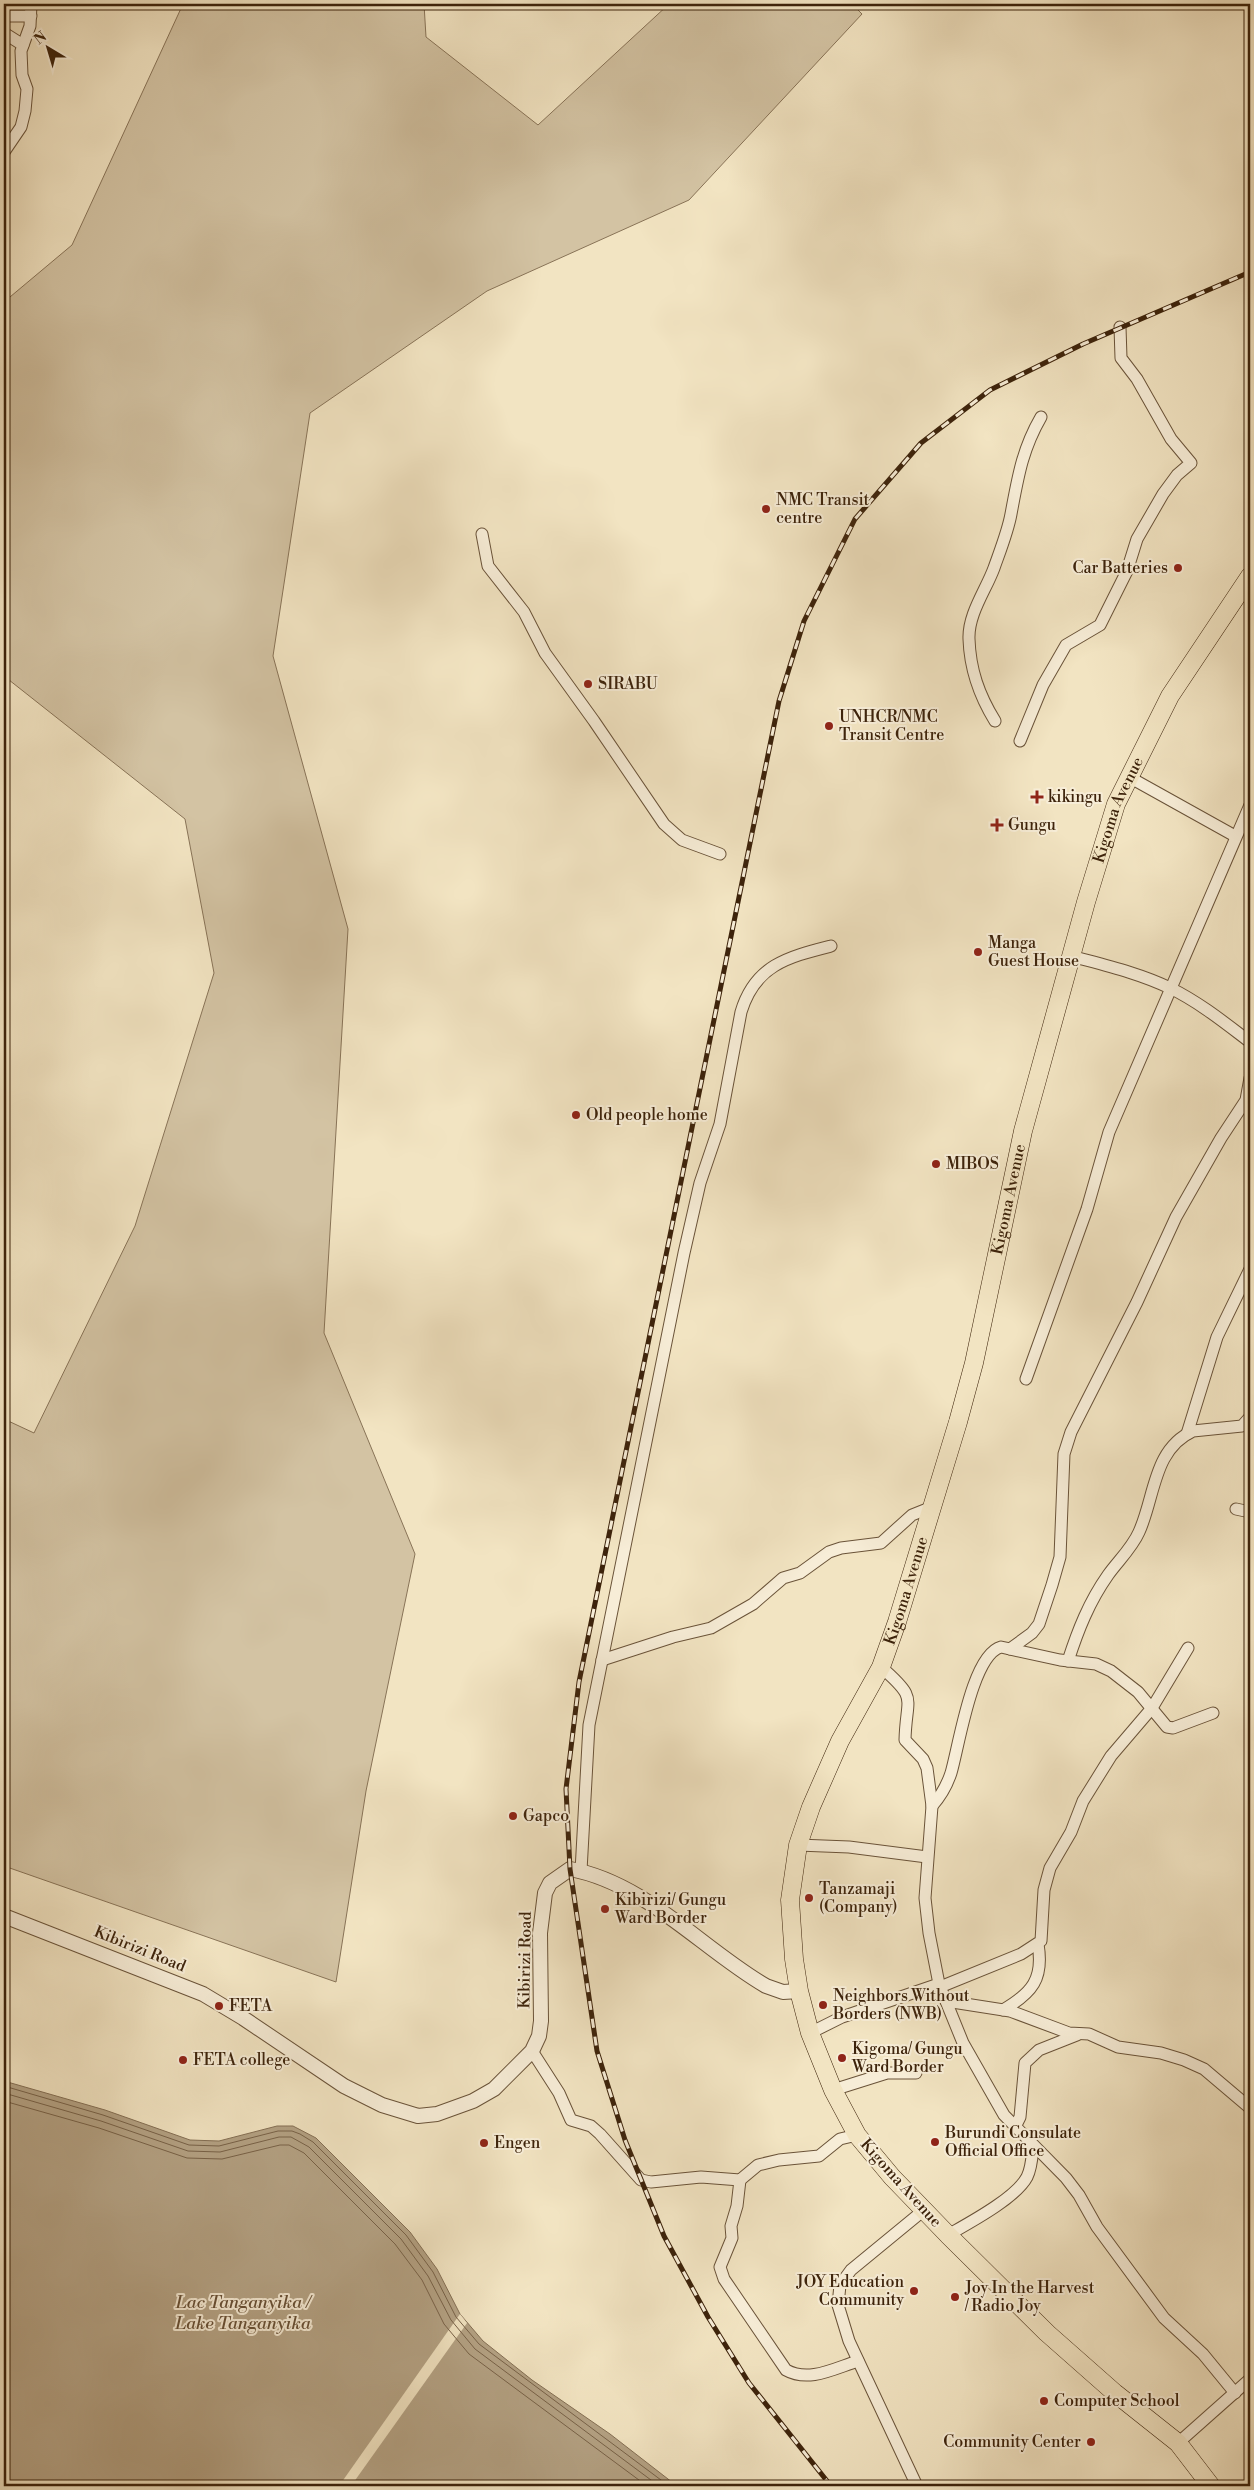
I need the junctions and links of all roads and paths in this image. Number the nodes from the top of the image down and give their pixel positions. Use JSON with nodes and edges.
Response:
{"nodes":[{"id":1,"x":31,"y":4,"type":"edge"},
{"id":2,"x":4,"y":16,"type":"edge"},
{"id":3,"x":31,"y":16,"type":"junction"},
{"id":4,"x":4,"y":33,"type":"edge"},
{"id":5,"x":23,"y":46,"type":"junction"},
{"id":6,"x":4,"y":152,"type":"edge"},
{"id":7,"x":1120,"y":327,"type":"dead end"},
{"id":8,"x":1041,"y":417,"type":"dead end"},
{"id":9,"x":482,"y":534,"type":"dead end"},
{"id":10,"x":1250,"y":576,"type":"edge"},
{"id":11,"x":995,"y":721,"type":"dead end"},
{"id":12,"x":1020,"y":741,"type":"dead end"},
{"id":13,"x":1129,"y":777,"type":"junction"},
{"id":14,"x":1250,"y":805,"type":"edge"},
{"id":15,"x":1235,"y":836,"type":"junction"},
{"id":16,"x":720,"y":854,"type":"dead end"},
{"id":17,"x":831,"y":946,"type":"dead end"},
{"id":18,"x":1071,"y":956,"type":"junction"},
{"id":19,"x":1171,"y":988,"type":"junction"},
{"id":20,"x":1250,"y":1042,"type":"edge"},
{"id":21,"x":1250,"y":1078,"type":"edge"},
{"id":22,"x":1250,"y":1269,"type":"edge"},
{"id":23,"x":1026,"y":1379,"type":"dead end"},
{"id":24,"x":1250,"y":1417,"type":"edge"},
{"id":25,"x":1187,"y":1434,"type":"junction"},
{"id":26,"x":932,"y":1507,"type":"junction"},
{"id":27,"x":1236,"y":1509,"type":"dead end"},
{"id":28,"x":1250,"y":1512,"type":"edge"},
{"id":29,"x":1188,"y":1648,"type":"dead end"},
{"id":30,"x":1010,"y":1649,"type":"junction"},
{"id":31,"x":602,"y":1660,"type":"junction"},
{"id":32,"x":1068,"y":1661,"type":"junction"},
{"id":33,"x":881,"y":1667,"type":"junction"},
{"id":34,"x":1152,"y":1708,"type":"junction"},
{"id":35,"x":1213,"y":1713,"type":"dead end"},
{"id":36,"x":932,"y":1806,"type":"junction"},
{"id":37,"x":798,"y":1845,"type":"junction"},
{"id":38,"x":926,"y":1857,"type":"junction"},
{"id":39,"x":581,"y":1871,"type":"junction"},
{"id":40,"x":4,"y":1916,"type":"edge"},
{"id":41,"x":1038,"y":1944,"type":"junction"},
{"id":42,"x":940,"y":1985,"type":"junction"},
{"id":43,"x":799,"y":1991,"type":"junction"},
{"id":44,"x":946,"y":2001,"type":"junction"},
{"id":45,"x":1003,"y":2010,"type":"junction"},
{"id":46,"x":810,"y":2033,"type":"junction"},
{"id":47,"x":1082,"y":2033,"type":"junction"},
{"id":48,"x":532,"y":2051,"type":"junction"},
{"id":49,"x":916,"y":2073,"type":"dead end"},
{"id":50,"x":833,"y":2090,"type":"junction"},
{"id":51,"x":1250,"y":2108,"type":"edge"},
{"id":52,"x":1015,"y":2128,"type":"junction"},
{"id":53,"x":857,"y":2135,"type":"junction"},
{"id":54,"x":1033,"y":2146,"type":"junction"},
{"id":55,"x":740,"y":2180,"type":"junction"},
{"id":56,"x":924,"y":2210,"type":"junction"},
{"id":57,"x":948,"y":2236,"type":"junction"},
{"id":58,"x":858,"y":2361,"type":"junction"},
{"id":59,"x":1250,"y":2380,"type":"edge"},
{"id":60,"x":1235,"y":2393,"type":"junction"},
{"id":61,"x":1178,"y":2444,"type":"junction"},
{"id":62,"x":917,"y":2486,"type":"edge"},
{"id":63,"x":1212,"y":2486,"type":"edge"}],
"edges":[{"from":1,"to":3,"type":"street"},
{"from":2,"to":3,"type":"street"},
{"from":3,"to":5,"type":"street"},
{"from":4,"to":5,"type":"street"},
{"from":5,"to":6,"type":"street"},
{"from":7,"to":12,"type":"street"},
{"from":8,"to":11,"type":"street"},
{"from":9,"to":16,"type":"street"},
{"from":10,"to":13,"type":"main road","name":"Kigoma Avenue"},
{"from":13,"to":15,"type":"street"},
{"from":13,"to":18,"type":"main road","name":"Kigoma Avenue"},
{"from":14,"to":15,"type":"street"},
{"from":15,"to":19,"type":"street"},
{"from":17,"to":31,"type":"street"},
{"from":18,"to":19,"type":"street"},
{"from":18,"to":26,"type":"main road","name":"Kigoma Avenue"},
{"from":19,"to":20,"type":"street"},
{"from":19,"to":23,"type":"street"},
{"from":21,"to":30,"type":"street"},
{"from":22,"to":25,"type":"street"},
{"from":24,"to":25,"type":"street"},
{"from":25,"to":32,"type":"street"},
{"from":26,"to":31,"type":"street"},
{"from":26,"to":33,"type":"main road","name":"Kigoma Avenue"},
{"from":27,"to":28,"type":"street"},
{"from":29,"to":34,"type":"street"},
{"from":30,"to":32,"type":"street"},
{"from":30,"to":36,"type":"street"},
{"from":31,"to":39,"type":"street"},
{"from":32,"to":34,"type":"street"},
{"from":33,"to":36,"type":"street"},
{"from":33,"to":37,"type":"main road","name":"Kigoma Avenue"},
{"from":34,"to":35,"type":"street"},
{"from":34,"to":41,"type":"street"},
{"from":36,"to":38,"type":"street"},
{"from":37,"to":38,"type":"street"},
{"from":37,"to":43,"type":"main road","name":"Kigoma Avenue"},
{"from":38,"to":42,"type":"street"},
{"from":39,"to":43,"type":"street"},
{"from":39,"to":48,"type":"street","name":"Kibirizi Road"},
{"from":40,"to":48,"type":"street","name":"Kibirizi Road"},
{"from":41,"to":42,"type":"street"},
{"from":41,"to":45,"type":"street"},
{"from":42,"to":44,"type":"street"},
{"from":42,"to":46,"type":"street"},
{"from":43,"to":46,"type":"main road","name":"Kigoma Avenue"},
{"from":44,"to":45,"type":"street"},
{"from":44,"to":52,"type":"street"},
{"from":45,"to":47,"type":"street"},
{"from":46,"to":50,"type":"main road","name":"Kigoma Avenue"},
{"from":47,"to":51,"type":"street"},
{"from":47,"to":52,"type":"street"},
{"from":48,"to":55,"type":"street"},
{"from":49,"to":50,"type":"street"},
{"from":50,"to":53,"type":"main road","name":"Kigoma Avenue"},
{"from":52,"to":54,"type":"street"},
{"from":53,"to":55,"type":"street"},
{"from":53,"to":56,"type":"main road","name":"Kigoma Avenue"},
{"from":54,"to":57,"type":"street"},
{"from":54,"to":60,"type":"street"},
{"from":55,"to":58,"type":"street"},
{"from":56,"to":57,"type":"main road","name":"Kigoma Avenue"},
{"from":56,"to":58,"type":"street"},
{"from":57,"to":61,"type":"main road","name":"Kigoma Avenue"},
{"from":58,"to":62,"type":"street"},
{"from":59,"to":60,"type":"street"},
{"from":60,"to":61,"type":"street"},
{"from":61,"to":63,"type":"main road","name":"Kigoma Avenue"}]}
